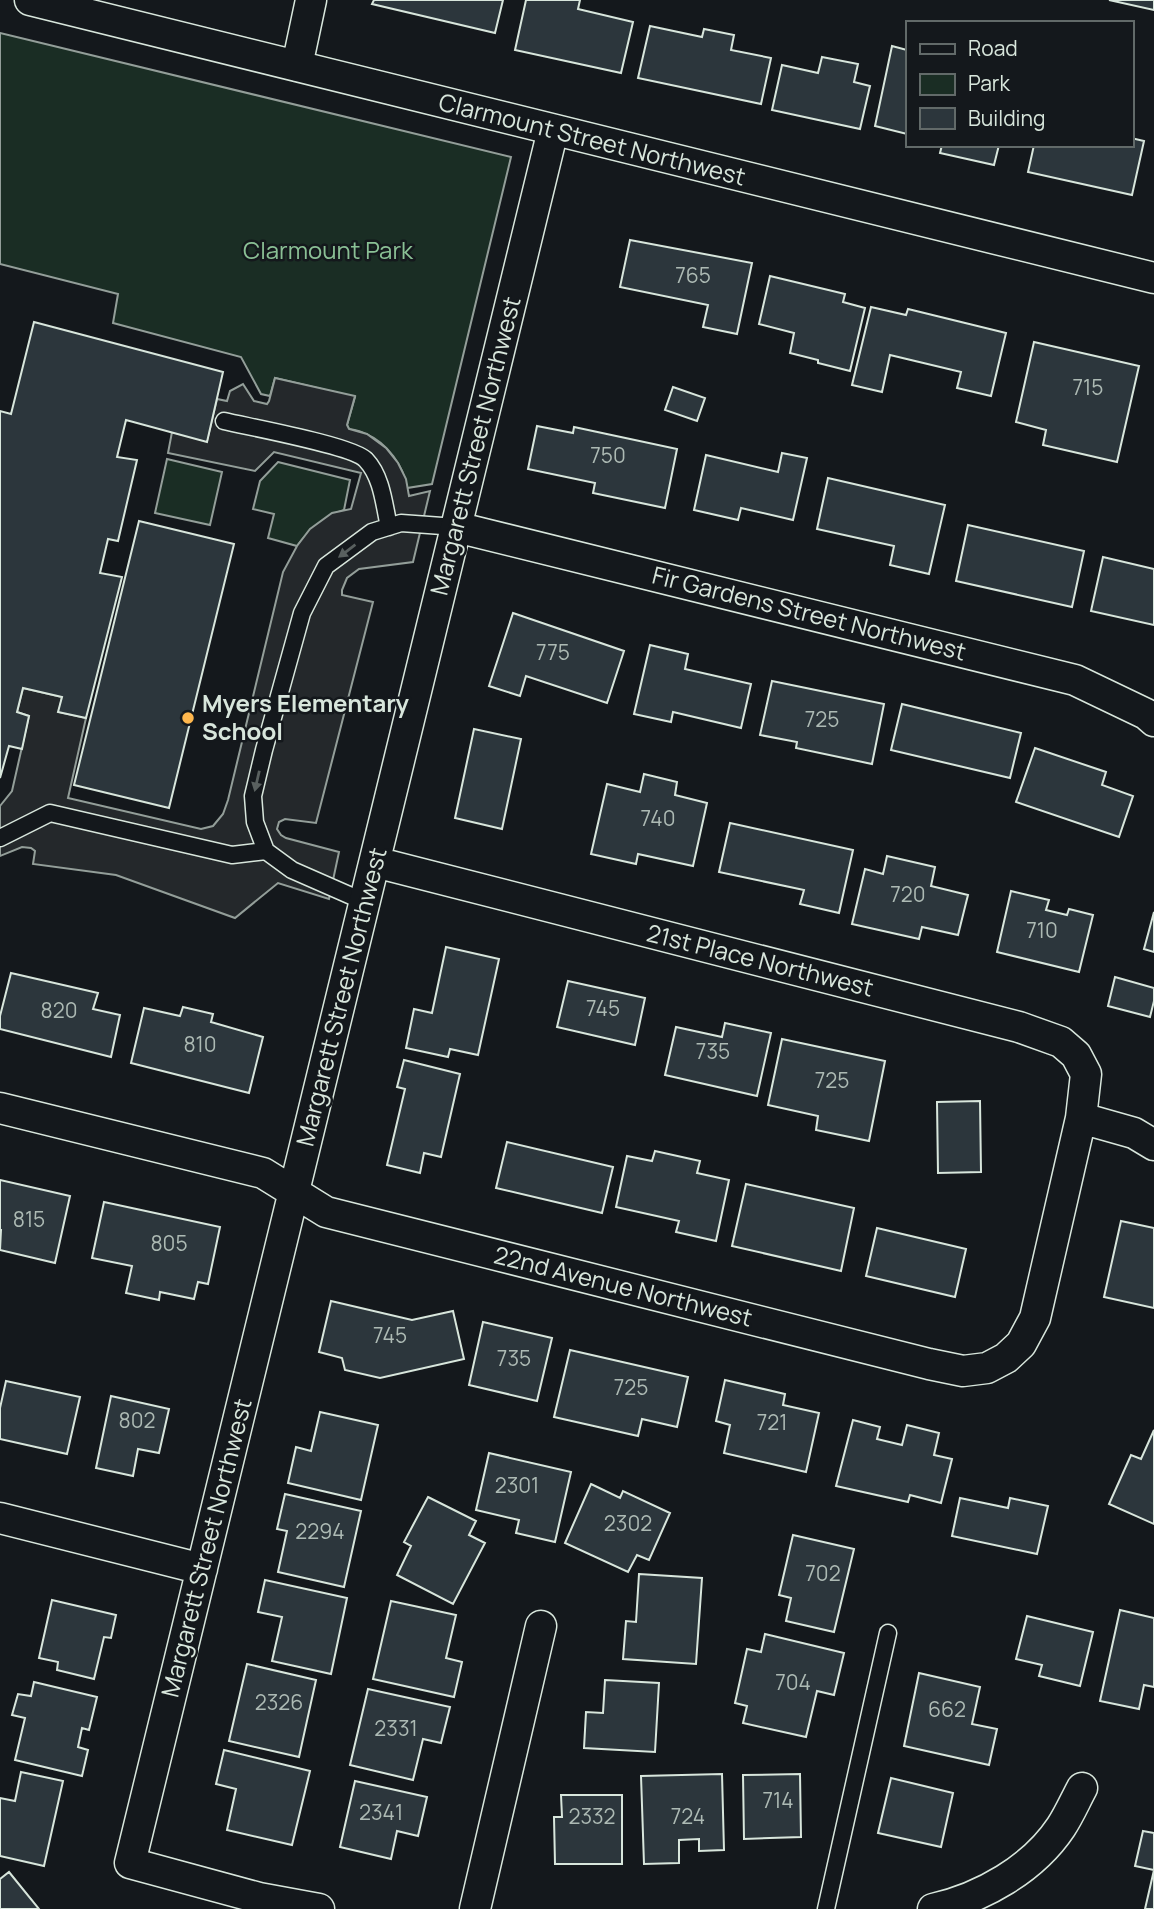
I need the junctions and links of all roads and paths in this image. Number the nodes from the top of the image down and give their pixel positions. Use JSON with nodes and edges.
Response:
{"nodes":[{"id":1,"x":30,"y":0,"type":"edge"},
{"id":2,"x":311,"y":0,"type":"edge"},
{"id":3,"x":297,"y":66,"type":"junction"},
{"id":4,"x":553,"y":130,"type":"junction"},
{"id":5,"x":1154,"y":278,"type":"edge"},
{"id":6,"x":224,"y":421,"type":"dead end"},
{"id":7,"x":389,"y":527,"type":"junction"},
{"id":8,"x":456,"y":527,"type":"junction"},
{"id":9,"x":1154,"y":721,"type":"edge"},
{"id":10,"x":0,"y":838,"type":"edge"},
{"id":11,"x":267,"y":851,"type":"junction"},
{"id":12,"x":375,"y":862,"type":"junction"},
{"id":13,"x":365,"y":902,"type":"junction"},
{"id":14,"x":0,"y":1108,"type":"edge"},
{"id":15,"x":1081,"y":1118,"type":"junction"},
{"id":16,"x":1154,"y":1145,"type":"edge"},
{"id":17,"x":294,"y":1192,"type":"junction"},
{"id":18,"x":0,"y":1518,"type":"edge"},
{"id":19,"x":202,"y":1569,"type":"junction"},
{"id":20,"x":541,"y":1626,"type":"dead end"},
{"id":21,"x":888,"y":1633,"type":"dead end"},
{"id":22,"x":1082,"y":1788,"type":"dead end"},
{"id":23,"x":319,"y":1909,"type":"edge"},
{"id":24,"x":475,"y":1909,"type":"edge"},
{"id":25,"x":826,"y":1909,"type":"edge"},
{"id":26,"x":933,"y":1909,"type":"edge"}],
"edges":[{"from":1,"to":3,"type":"street","name":"Clarmount Street Northwest"},
{"from":2,"to":3,"type":"street"},
{"from":3,"to":4,"type":"street","name":"Clarmount Street Northwest"},
{"from":4,"to":5,"type":"street","name":"Clarmount Street Northwest"},
{"from":4,"to":8,"type":"street","name":"Margarett Street Northwest"},
{"from":6,"to":7,"type":"lane"},
{"from":7,"to":8,"type":"lane"},
{"from":7,"to":11,"type":"lane","one_way":true},
{"from":8,"to":9,"type":"street","name":"Fir Gardens Street Northwest"},
{"from":8,"to":12,"type":"street","name":"Margarett Street Northwest"},
{"from":10,"to":11,"type":"lane"},
{"from":11,"to":13,"type":"lane"},
{"from":12,"to":13,"type":"street","name":"Margarett Street Northwest"},
{"from":12,"to":15,"type":"street","name":"21st Place Northwest"},
{"from":13,"to":17,"type":"street","name":"Margarett Street Northwest"},
{"from":14,"to":17,"type":"street","name":"22nd Avenue Northwest"},
{"from":15,"to":16,"type":"street"},
{"from":15,"to":17,"type":"street","name":"22nd Avenue Northwest"},
{"from":17,"to":19,"type":"street","name":"Margarett Street Northwest"},
{"from":18,"to":19,"type":"street"},
{"from":19,"to":23,"type":"street","name":"Margarett Street Northwest"},
{"from":20,"to":24,"type":"street"},
{"from":21,"to":25,"type":"lane"},
{"from":22,"to":26,"type":"street"}]}
